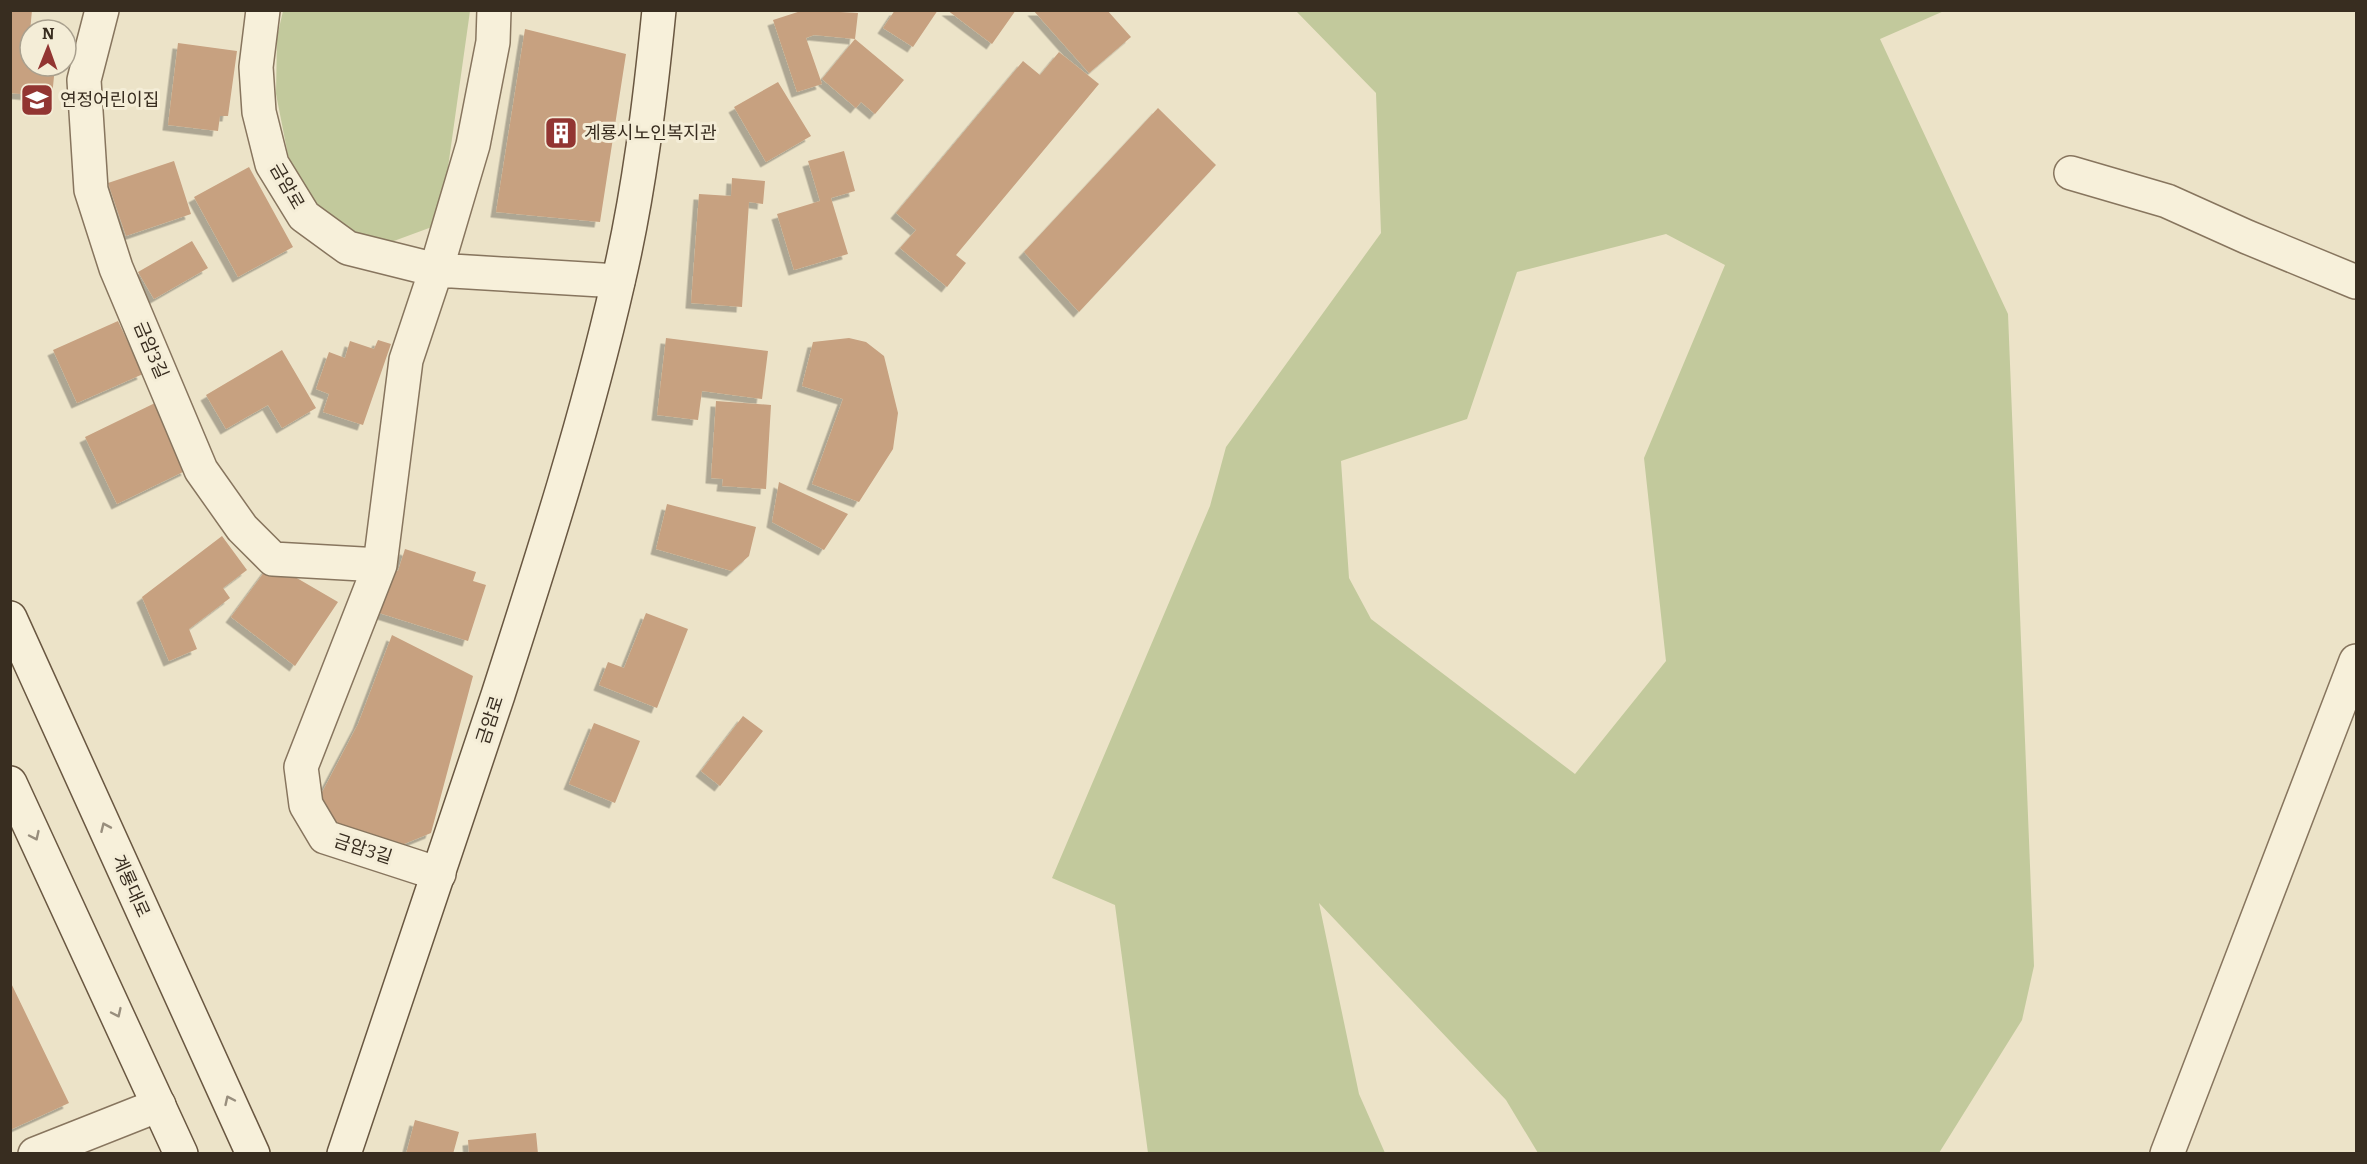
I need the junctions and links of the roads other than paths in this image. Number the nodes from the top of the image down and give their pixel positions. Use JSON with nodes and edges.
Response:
{"nodes":[{"id":1,"x":102,"y":10,"type":"edge"},
{"id":2,"x":263,"y":10,"type":"edge"},
{"id":3,"x":494,"y":10,"type":"edge"},
{"id":4,"x":658,"y":10,"type":"edge"},
{"id":5,"x":2072,"y":173,"type":"dead end"},
{"id":6,"x":436,"y":270,"type":"junction"},
{"id":7,"x":618,"y":281,"type":"junction"},
{"id":8,"x":2356,"y":282,"type":"edge"},
{"id":9,"x":380,"y":565,"type":"junction"},
{"id":10,"x":10,"y":618,"type":"edge"},
{"id":11,"x":2356,"y":661,"type":"edge"},
{"id":12,"x":10,"y":783,"type":"edge"},
{"id":13,"x":439,"y":874,"type":"junction"},
{"id":14,"x":159,"y":1105,"type":"junction"},
{"id":15,"x":35,"y":1154,"type":"edge"},
{"id":16,"x":181,"y":1154,"type":"edge"},
{"id":17,"x":253,"y":1154,"type":"edge"},
{"id":18,"x":344,"y":1154,"type":"edge"},
{"id":19,"x":2167,"y":1154,"type":"edge"}],
"edges":[{"from":1,"to":9,"type":"street","name":"금암3길"},
{"from":2,"to":6,"type":"street","name":"금암로"},
{"from":3,"to":6,"type":"street","name":"금암3길"},
{"from":4,"to":7,"type":"street","name":"금암로"},
{"from":5,"to":8,"type":"street"},
{"from":6,"to":7,"type":"street","name":"금암로"},
{"from":6,"to":9,"type":"street","name":"금암3길"},
{"from":7,"to":13,"type":"street","name":"금암로"},
{"from":9,"to":13,"type":"street","name":"금암3길"},
{"from":17,"to":10,"type":"street","name":"계룡대로","one_way":true},
{"from":11,"to":19,"type":"street"},
{"from":12,"to":14,"type":"street","one_way":true},
{"from":13,"to":18,"type":"street","name":"금암로"},
{"from":14,"to":15,"type":"street"},
{"from":14,"to":16,"type":"street"}]}
